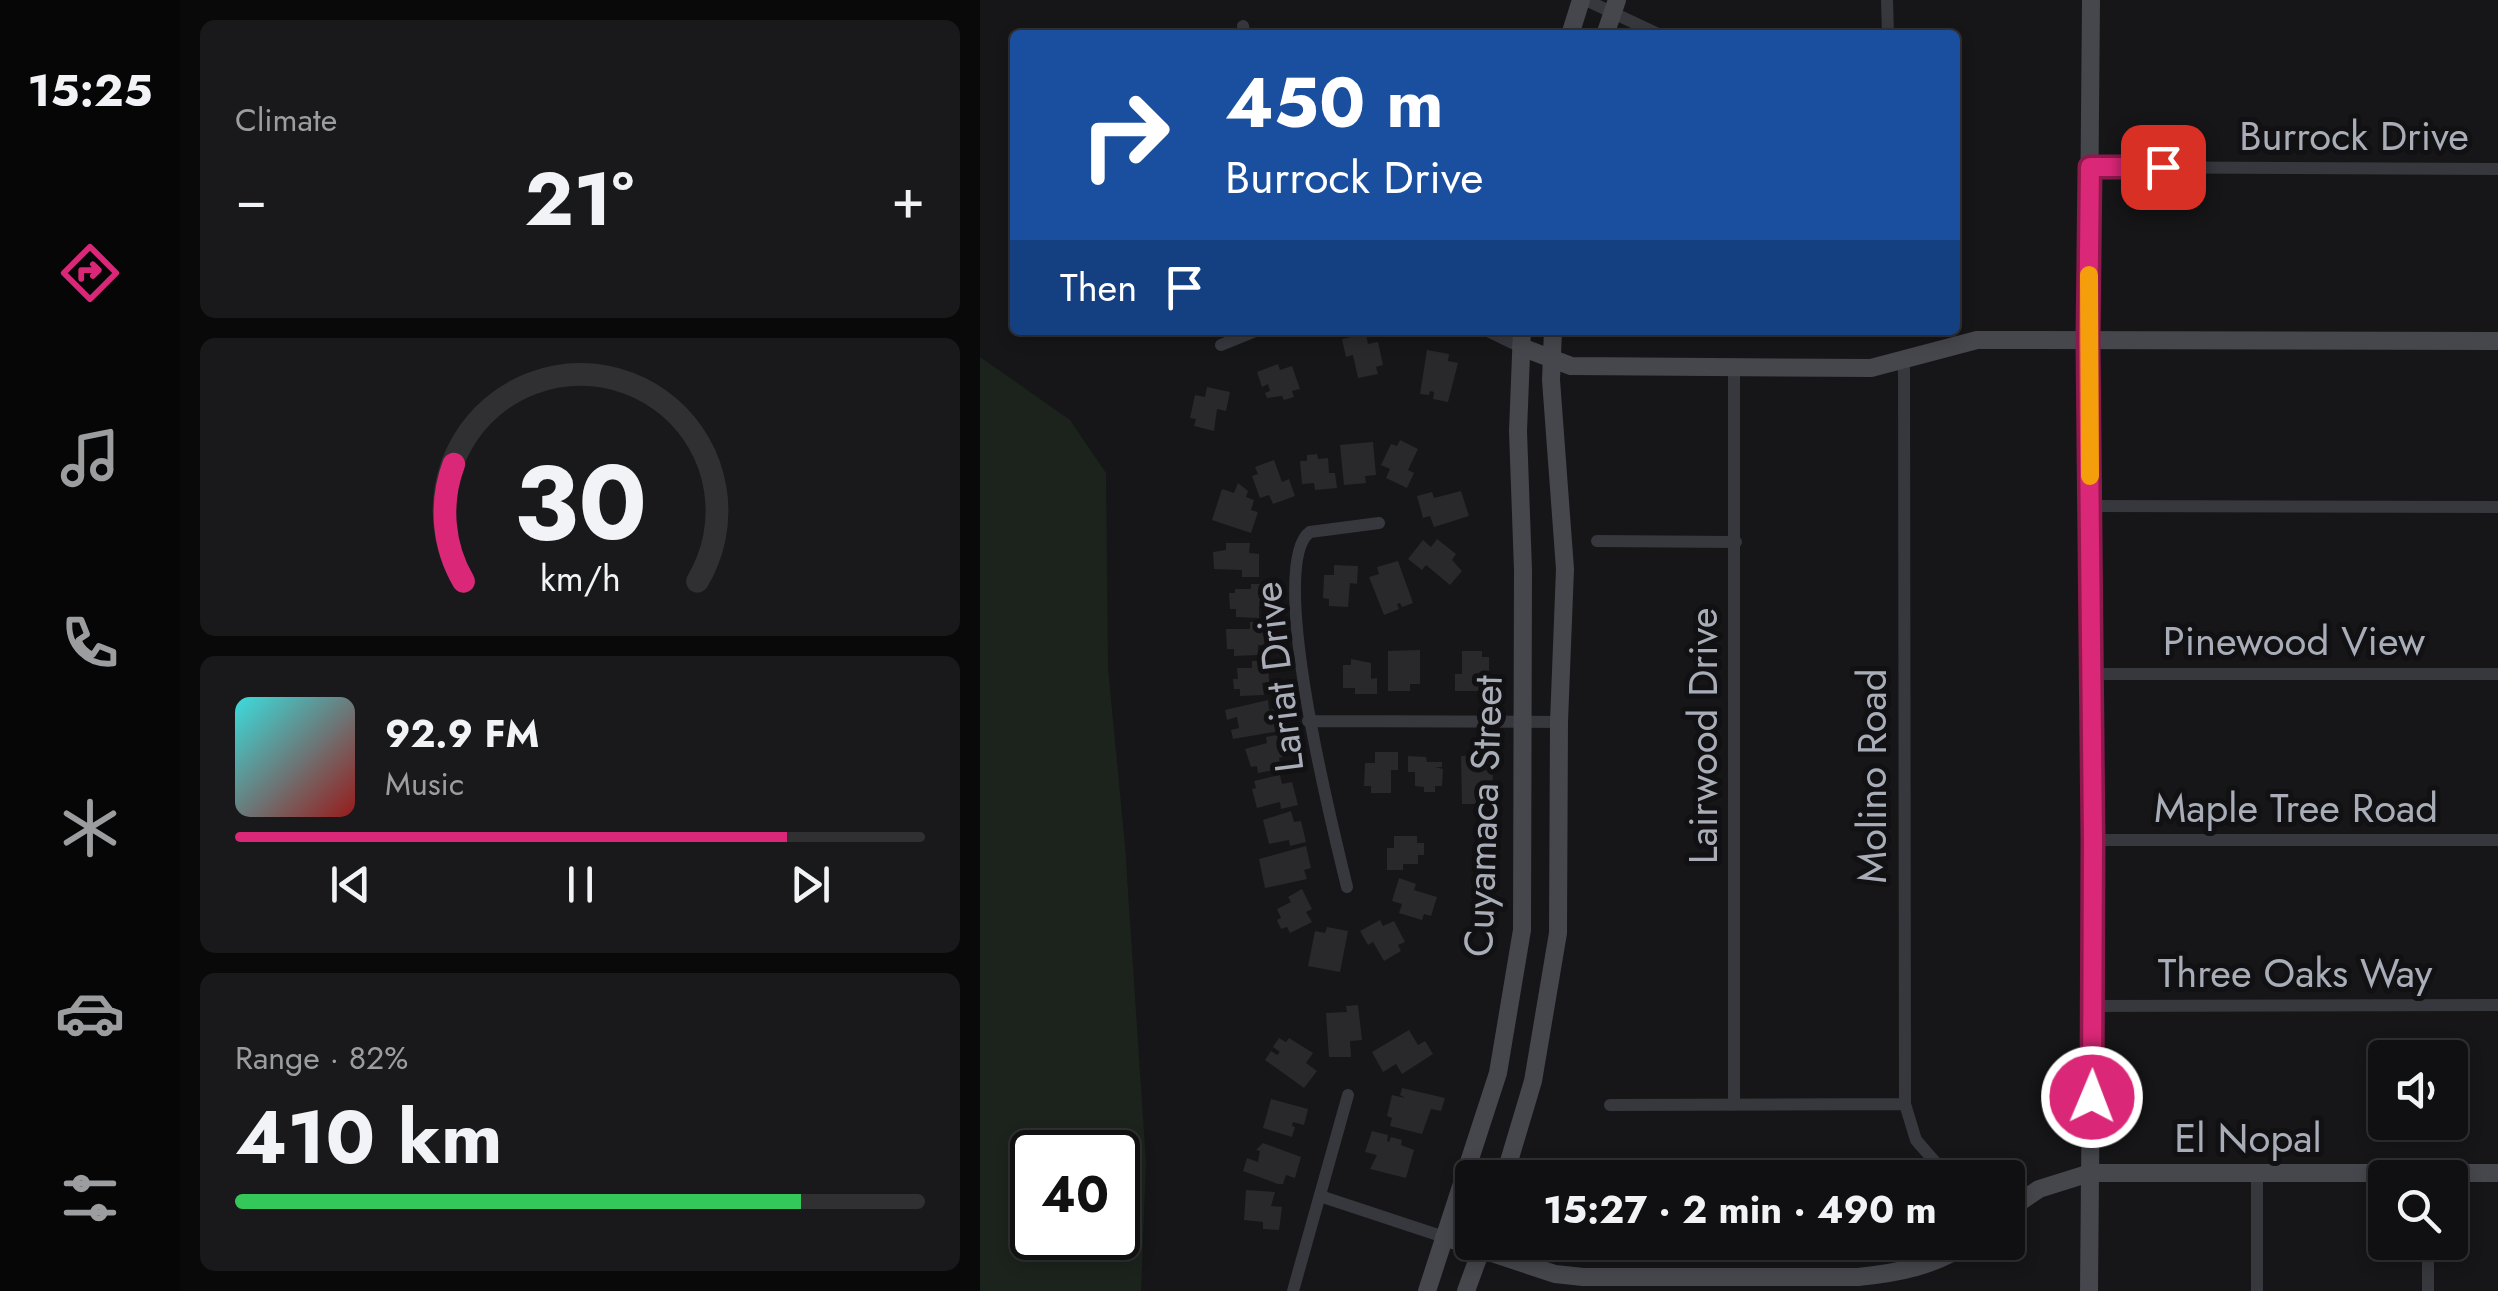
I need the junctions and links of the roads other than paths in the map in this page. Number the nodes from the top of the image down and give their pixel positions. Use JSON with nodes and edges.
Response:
{"nodes":[{"id":1,"x":1583,"y":0,"type":"edge"},
{"id":2,"x":1887,"y":0,"type":"edge"},
{"id":3,"x":2091,"y":0,"type":"edge"},
{"id":4,"x":1614,"y":6,"type":"edge"},
{"id":5,"x":1572,"y":30,"type":"edge"},
{"id":6,"x":1652,"y":30,"type":"edge"},
{"id":7,"x":1888,"y":30,"type":"edge"},
{"id":8,"x":2090,"y":167,"type":"junction"},
{"id":9,"x":2498,"y":169,"type":"edge"},
{"id":10,"x":1246,"y":335,"type":"edge"},
{"id":11,"x":1553,"y":335,"type":"edge"},
{"id":12,"x":1522,"y":339,"type":"edge"},
{"id":13,"x":2088,"y":341,"type":"junction"},
{"id":14,"x":2498,"y":341,"type":"edge"},
{"id":15,"x":1221,"y":345,"type":"dead end"},
{"id":16,"x":1551,"y":359,"type":"junction"},
{"id":17,"x":1904,"y":360,"type":"junction"},
{"id":18,"x":1734,"y":368,"type":"junction"},
{"id":19,"x":2090,"y":506,"type":"junction"},
{"id":20,"x":2498,"y":507,"type":"edge"},
{"id":21,"x":1379,"y":522,"type":"dead end"},
{"id":22,"x":1597,"y":542,"type":"dead end"},
{"id":23,"x":1736,"y":542,"type":"junction"},
{"id":24,"x":2091,"y":674,"type":"junction"},
{"id":25,"x":2498,"y":674,"type":"edge"},
{"id":26,"x":1308,"y":721,"type":"junction"},
{"id":27,"x":1522,"y":722,"type":"junction"},
{"id":28,"x":1559,"y":722,"type":"junction"},
{"id":29,"x":2093,"y":840,"type":"junction"},
{"id":30,"x":2498,"y":840,"type":"edge"},
{"id":31,"x":1347,"y":887,"type":"dead end"},
{"id":32,"x":2498,"y":1005,"type":"edge"},
{"id":33,"x":2092,"y":1006,"type":"junction"},
{"id":34,"x":1348,"y":1095,"type":"dead end"},
{"id":35,"x":1905,"y":1104,"type":"junction"},
{"id":36,"x":1610,"y":1105,"type":"dead end"},
{"id":37,"x":1734,"y":1105,"type":"junction"},
{"id":38,"x":1509,"y":1160,"type":"edge"},
{"id":39,"x":1933,"y":1160,"type":"edge"},
{"id":40,"x":2257,"y":1172,"type":"junction"},
{"id":41,"x":2090,"y":1173,"type":"junction"},
{"id":42,"x":2498,"y":1173,"type":"edge"},
{"id":43,"x":2368,"y":1174,"type":"edge"},
{"id":44,"x":2468,"y":1174,"type":"edge"},
{"id":45,"x":1320,"y":1196,"type":"junction"},
{"id":46,"x":2025,"y":1199,"type":"edge"},
{"id":47,"x":1444,"y":1238,"type":"junction"},
{"id":48,"x":1455,"y":1240,"type":"edge"},
{"id":49,"x":1478,"y":1260,"type":"edge"},
{"id":50,"x":1519,"y":1260,"type":"edge"},
{"id":51,"x":1938,"y":1260,"type":"edge"},
{"id":52,"x":2428,"y":1260,"type":"edge"},
{"id":53,"x":1292,"y":1291,"type":"edge"},
{"id":54,"x":1426,"y":1291,"type":"edge"},
{"id":55,"x":1466,"y":1291,"type":"edge"},
{"id":56,"x":2089,"y":1291,"type":"edge"},
{"id":57,"x":2257,"y":1291,"type":"edge"},
{"id":58,"x":2428,"y":1291,"type":"edge"}],
"edges":[{"from":1,"to":4,"type":"street"},
{"from":1,"to":5,"type":"main road"},
{"from":2,"to":7,"type":"street"},
{"from":3,"to":8,"type":"main road"},
{"from":4,"to":6,"type":"street"},
{"from":8,"to":9,"type":"street","name":"Burrock Drive"},
{"from":8,"to":13,"type":"main road"},
{"from":10,"to":15,"type":"street"},
{"from":11,"to":16,"type":"main road","name":"Cuyamaca Street"},
{"from":12,"to":16,"type":"main road"},
{"from":12,"to":27,"type":"main road","name":"Cuyamaca Street"},
{"from":13,"to":14,"type":"main road"},
{"from":13,"to":17,"type":"main road"},
{"from":13,"to":19,"type":"main road"},
{"from":16,"to":18,"type":"main road"},
{"from":16,"to":28,"type":"main road","name":"Cuyamaca Street"},
{"from":17,"to":18,"type":"main road"},
{"from":17,"to":35,"type":"street","name":"Molino Road"},
{"from":18,"to":23,"type":"street","name":"Lairwood Drive"},
{"from":19,"to":20,"type":"street"},
{"from":19,"to":24,"type":"main road"},
{"from":21,"to":26,"type":"street","name":"Lariat Drive"},
{"from":22,"to":23,"type":"street"},
{"from":23,"to":37,"type":"street","name":"Lairwood Drive"},
{"from":24,"to":25,"type":"street","name":"Pinewood View"},
{"from":24,"to":29,"type":"main road"},
{"from":26,"to":27,"type":"street"},
{"from":26,"to":31,"type":"street","name":"Lariat Drive"},
{"from":27,"to":28,"type":"street"},
{"from":27,"to":47,"type":"main road","name":"Cuyamaca Street"},
{"from":28,"to":38,"type":"main road","name":"Cuyamaca Street"},
{"from":29,"to":30,"type":"street","name":"Maple Tree Road"},
{"from":29,"to":33,"type":"main road"},
{"from":32,"to":33,"type":"street","name":"Three Oaks Way"},
{"from":33,"to":41,"type":"main road"},
{"from":34,"to":45,"type":"street"},
{"from":35,"to":37,"type":"street"},
{"from":35,"to":39,"type":"street","name":"Molino Road"},
{"from":36,"to":37,"type":"street"},
{"from":40,"to":41,"type":"main road","name":"El Nopal"},
{"from":40,"to":43,"type":"main road","name":"El Nopal"},
{"from":40,"to":57,"type":"street"},
{"from":41,"to":46,"type":"main road","name":"El Nopal"},
{"from":41,"to":56,"type":"main road"},
{"from":42,"to":44,"type":"main road","name":"El Nopal"},
{"from":45,"to":47,"type":"street"},
{"from":45,"to":53,"type":"street"},
{"from":47,"to":48,"type":"main road"},
{"from":47,"to":54,"type":"main road","name":"Cuyamaca Street"},
{"from":49,"to":55,"type":"main road"},
{"from":50,"to":51,"type":"main road"},
{"from":52,"to":58,"type":"street"}]}
